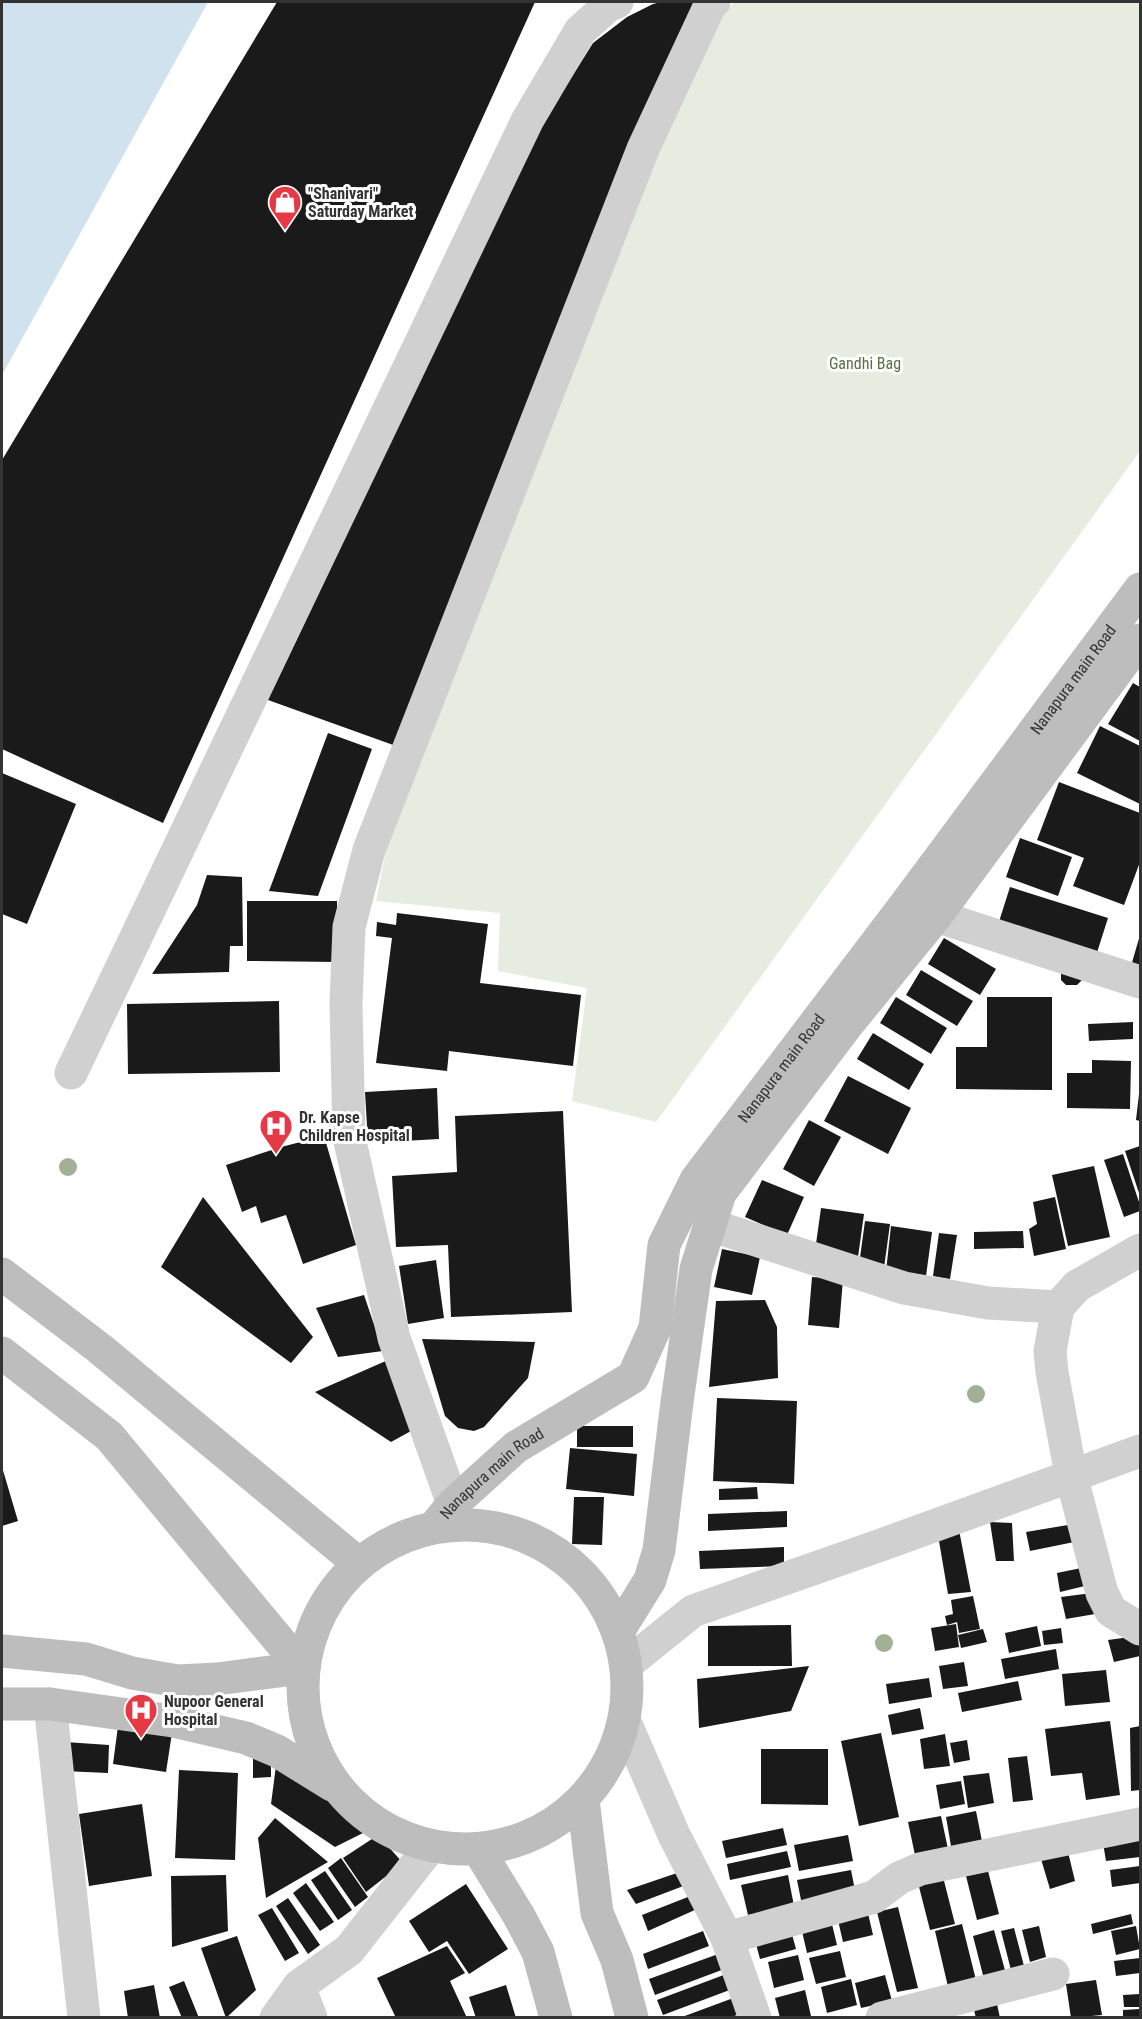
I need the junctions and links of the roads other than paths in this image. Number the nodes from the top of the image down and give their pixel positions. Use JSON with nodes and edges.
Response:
{"nodes":[{"id":1,"x":617,"y":2,"type":"edge"},
{"id":2,"x":714,"y":2,"type":"edge"},
{"id":3,"x":1140,"y":589,"type":"edge"},
{"id":4,"x":1140,"y":640,"type":"edge"},
{"id":5,"x":936,"y":916,"type":"junction"},
{"id":6,"x":1140,"y":982,"type":"edge"},
{"id":7,"x":71,"y":1072,"type":"dead end"},
{"id":8,"x":710,"y":1225,"type":"junction"},
{"id":9,"x":1140,"y":1251,"type":"edge"},
{"id":10,"x":2,"y":1274,"type":"edge"},
{"id":11,"x":1058,"y":1307,"type":"junction"},
{"id":12,"x":2,"y":1353,"type":"edge"},
{"id":13,"x":1140,"y":1451,"type":"edge"},
{"id":14,"x":1071,"y":1475,"type":"junction"},
{"id":15,"x":444,"y":1515,"type":"junction"},
{"id":16,"x":358,"y":1563,"type":"junction"},
{"id":17,"x":1140,"y":1629,"type":"edge"},
{"id":18,"x":619,"y":1630,"type":"junction"},
{"id":19,"x":2,"y":1651,"type":"edge"},
{"id":20,"x":626,"y":1665,"type":"junction"},
{"id":21,"x":302,"y":1668,"type":"junction"},
{"id":22,"x":2,"y":1704,"type":"edge"},
{"id":23,"x":50,"y":1704,"type":"junction"},
{"id":24,"x":625,"y":1722,"type":"junction"},
{"id":25,"x":342,"y":1791,"type":"junction"},
{"id":26,"x":583,"y":1800,"type":"junction"},
{"id":27,"x":1140,"y":1824,"type":"edge"},
{"id":28,"x":430,"y":1847,"type":"junction"},
{"id":29,"x":478,"y":1849,"type":"junction"},
{"id":30,"x":727,"y":1938,"type":"junction"},
{"id":31,"x":1053,"y":1974,"type":"dead end"},
{"id":32,"x":299,"y":1986,"type":"junction"},
{"id":33,"x":84,"y":2018,"type":"edge"},
{"id":34,"x":276,"y":2018,"type":"edge"},
{"id":35,"x":311,"y":2018,"type":"edge"},
{"id":36,"x":556,"y":2018,"type":"edge"},
{"id":37,"x":632,"y":2018,"type":"edge"},
{"id":38,"x":755,"y":2018,"type":"edge"},
{"id":39,"x":882,"y":2018,"type":"edge"}],
"edges":[{"from":1,"to":7,"type":"street"},
{"from":2,"to":15,"type":"street"},
{"from":3,"to":15,"type":"main road","name":"Nanapura main Road"},
{"from":4,"to":5,"type":"main road","name":"Nanapura main Road"},
{"from":5,"to":6,"type":"street"},
{"from":5,"to":8,"type":"main road","name":"Nanapura main Road"},
{"from":8,"to":11,"type":"street"},
{"from":8,"to":18,"type":"main road","name":"Nanapura main Road"},
{"from":9,"to":11,"type":"street"},
{"from":10,"to":16,"type":"main road"},
{"from":11,"to":14,"type":"street"},
{"from":12,"to":21,"type":"main road"},
{"from":13,"to":14,"type":"street"},
{"from":14,"to":17,"type":"street"},
{"from":14,"to":20,"type":"street"},
{"from":15,"to":16,"type":"main road"},
{"from":15,"to":18,"type":"main road"},
{"from":16,"to":21,"type":"main road"},
{"from":18,"to":20,"type":"main road"},
{"from":19,"to":21,"type":"main road"},
{"from":20,"to":24,"type":"main road"},
{"from":21,"to":25,"type":"main road"},
{"from":22,"to":23,"type":"main road"},
{"from":23,"to":25,"type":"main road"},
{"from":23,"to":33,"type":"street"},
{"from":24,"to":26,"type":"main road"},
{"from":24,"to":30,"type":"street"},
{"from":25,"to":28,"type":"main road"},
{"from":26,"to":29,"type":"main road"},
{"from":26,"to":37,"type":"main road"},
{"from":27,"to":30,"type":"street"},
{"from":28,"to":29,"type":"main road"},
{"from":28,"to":32,"type":"street"},
{"from":29,"to":36,"type":"main road"},
{"from":30,"to":38,"type":"street"},
{"from":31,"to":39,"type":"street"},
{"from":32,"to":34,"type":"street"},
{"from":32,"to":35,"type":"street"}]}
